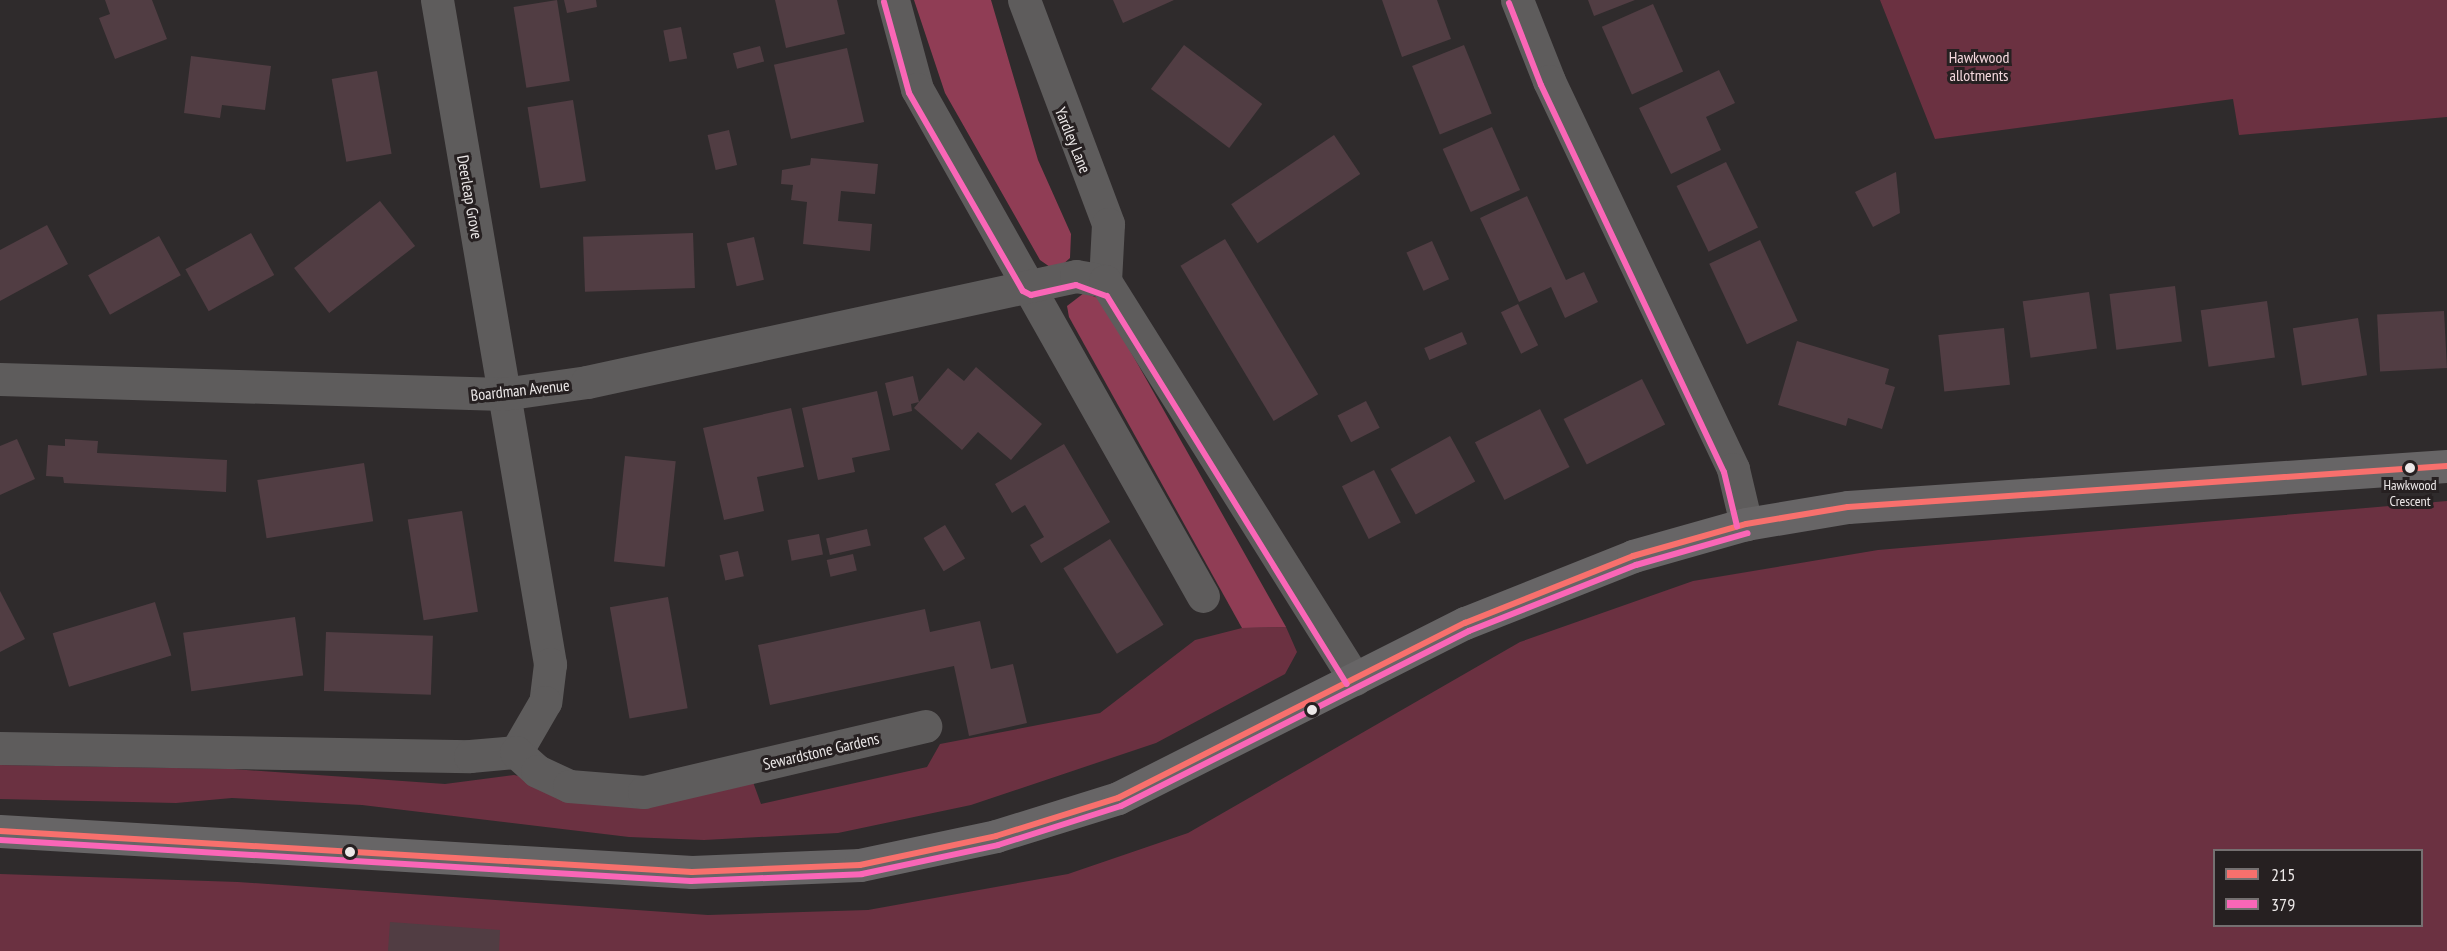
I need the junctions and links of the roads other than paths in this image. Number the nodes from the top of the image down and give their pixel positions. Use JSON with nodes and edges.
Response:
{"nodes":[{"id":1,"x":437,"y":0,"type":"edge"},
{"id":2,"x":893,"y":0,"type":"edge"},
{"id":3,"x":1024,"y":0,"type":"edge"},
{"id":4,"x":1517,"y":0,"type":"edge"},
{"id":5,"x":1105,"y":281,"type":"junction"},
{"id":6,"x":1030,"y":286,"type":"junction"},
{"id":7,"x":0,"y":379,"type":"edge"},
{"id":8,"x":503,"y":394,"type":"junction"},
{"id":9,"x":2447,"y":466,"type":"edge"},
{"id":10,"x":1746,"y":524,"type":"junction"},
{"id":11,"x":1203,"y":596,"type":"dead end"},
{"id":12,"x":1355,"y":679,"type":"junction"},
{"id":13,"x":925,"y":726,"type":"dead end"},
{"id":14,"x":0,"y":748,"type":"edge"},
{"id":15,"x":516,"y":752,"type":"junction"},
{"id":16,"x":0,"y":831,"type":"edge"}],
"edges":[{"from":1,"to":8,"type":"street","name":"Deerleap Grove"},
{"from":2,"to":6,"type":"street"},
{"from":3,"to":5,"type":"street","name":"Yardley Lane"},
{"from":4,"to":10,"type":"street"},
{"from":5,"to":6,"type":"street"},
{"from":5,"to":12,"type":"street"},
{"from":6,"to":8,"type":"street","name":"Boardman Avenue"},
{"from":6,"to":11,"type":"street"},
{"from":7,"to":8,"type":"street","name":"Boardman Avenue"},
{"from":8,"to":15,"type":"street"},
{"from":9,"to":10,"type":"main road"},
{"from":10,"to":12,"type":"main road"},
{"from":12,"to":16,"type":"main road"},
{"from":13,"to":15,"type":"street","name":"Sewardstone Gardens"},
{"from":14,"to":15,"type":"street"}]}
